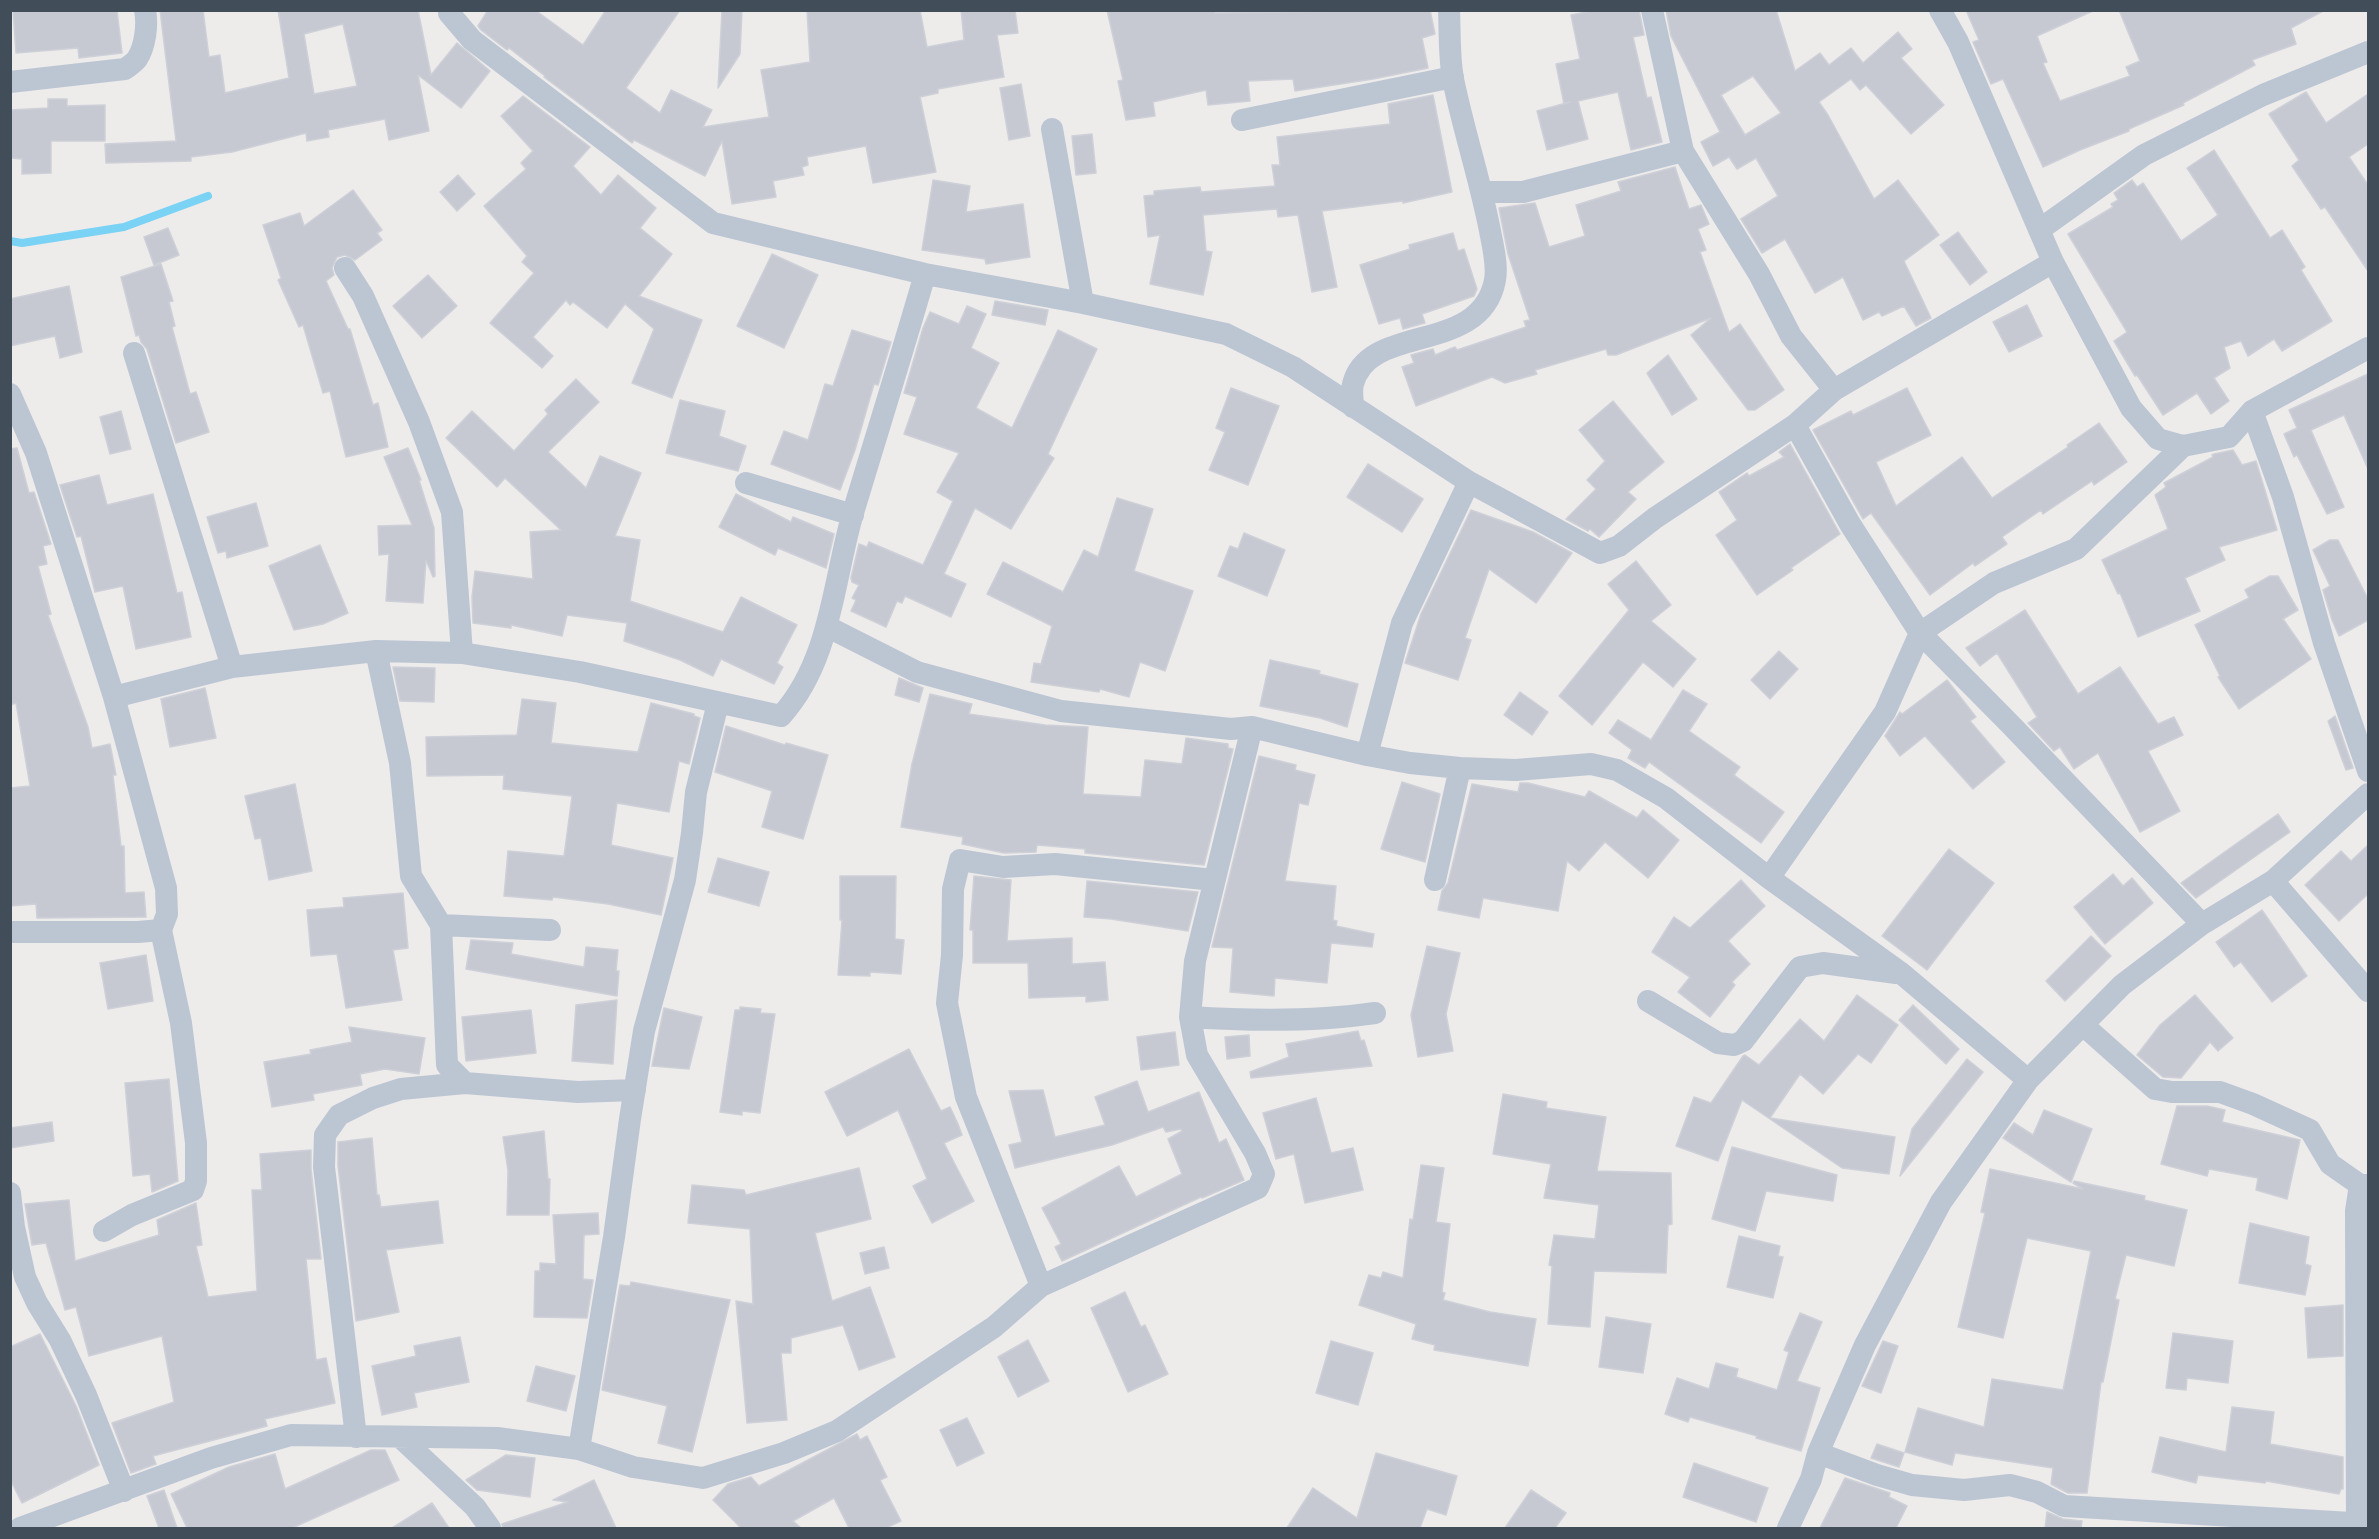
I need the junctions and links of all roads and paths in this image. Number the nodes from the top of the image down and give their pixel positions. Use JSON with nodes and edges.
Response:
{"nodes":[{"id":1,"x":146,"y":10,"type":"edge"},
{"id":2,"x":450,"y":10,"type":"edge"},
{"id":3,"x":1449,"y":10,"type":"edge"},
{"id":4,"x":1652,"y":10,"type":"edge"},
{"id":5,"x":1941,"y":10,"type":"edge"},
{"id":6,"x":2368,"y":52,"type":"edge"},
{"id":7,"x":1453,"y":77,"type":"junction"},
{"id":8,"x":10,"y":82,"type":"edge"},
{"id":9,"x":1242,"y":120,"type":"dead end"},
{"id":10,"x":1052,"y":129,"type":"dead end"},
{"id":11,"x":1683,"y":151,"type":"junction"},
{"id":12,"x":1482,"y":192,"type":"junction"},
{"id":13,"x":2039,"y":230,"type":"junction"},
{"id":14,"x":2053,"y":262,"type":"junction"},
{"id":15,"x":345,"y":268,"type":"dead end"},
{"id":16,"x":925,"y":274,"type":"junction"},
{"id":17,"x":1083,"y":303,"type":"junction"},
{"id":18,"x":2368,"y":348,"type":"edge"},
{"id":19,"x":134,"y":353,"type":"dead end"},
{"id":20,"x":1834,"y":390,"type":"junction"},
{"id":21,"x":10,"y":394,"type":"edge"},
{"id":22,"x":1353,"y":407,"type":"junction"},
{"id":23,"x":2252,"y":411,"type":"junction"},
{"id":24,"x":1795,"y":425,"type":"junction"},
{"id":25,"x":2183,"y":446,"type":"junction"},
{"id":26,"x":1469,"y":482,"type":"junction"},
{"id":27,"x":746,"y":483,"type":"dead end"},
{"id":28,"x":852,"y":515,"type":"junction"},
{"id":29,"x":828,"y":627,"type":"junction"},
{"id":30,"x":1920,"y":633,"type":"junction"},
{"id":31,"x":376,"y":651,"type":"junction"},
{"id":32,"x":462,"y":653,"type":"junction"},
{"id":33,"x":232,"y":667,"type":"junction"},
{"id":34,"x":114,"y":697,"type":"junction"},
{"id":35,"x":718,"y":703,"type":"junction"},
{"id":36,"x":1252,"y":727,"type":"junction"},
{"id":37,"x":1366,"y":755,"type":"junction"},
{"id":38,"x":1460,"y":768,"type":"junction"},
{"id":39,"x":2368,"y":771,"type":"edge"},
{"id":40,"x":2368,"y":795,"type":"edge"},
{"id":41,"x":1769,"y":879,"type":"junction"},
{"id":42,"x":1214,"y":880,"type":"junction"},
{"id":43,"x":1435,"y":880,"type":"dead end"},
{"id":44,"x":2273,"y":881,"type":"junction"},
{"id":45,"x":1833,"y":924,"type":"junction"},
{"id":46,"x":2202,"y":924,"type":"junction"},
{"id":47,"x":441,"y":925,"type":"junction"},
{"id":48,"x":161,"y":930,"type":"junction"},
{"id":49,"x":550,"y":930,"type":"dead end"},
{"id":50,"x":10,"y":932,"type":"edge"},
{"id":51,"x":1823,"y":963,"type":"junction"},
{"id":52,"x":1901,"y":973,"type":"junction"},
{"id":53,"x":2368,"y":991,"type":"edge"},
{"id":54,"x":1648,"y":1001,"type":"dead end"},
{"id":55,"x":1375,"y":1013,"type":"dead end"},
{"id":56,"x":1190,"y":1017,"type":"junction"},
{"id":57,"x":2083,"y":1025,"type":"junction"},
{"id":58,"x":2028,"y":1080,"type":"junction"},
{"id":59,"x":465,"y":1083,"type":"junction"},
{"id":60,"x":635,"y":1090,"type":"junction"},
{"id":61,"x":2364,"y":1185,"type":"edge"},
{"id":62,"x":10,"y":1193,"type":"edge"},
{"id":63,"x":104,"y":1231,"type":"dead end"},
{"id":64,"x":1041,"y":1286,"type":"junction"},
{"id":65,"x":356,"y":1437,"type":"junction"},
{"id":66,"x":400,"y":1437,"type":"junction"},
{"id":67,"x":579,"y":1449,"type":"junction"},
{"id":68,"x":1818,"y":1453,"type":"junction"},
{"id":69,"x":124,"y":1491,"type":"junction"},
{"id":70,"x":2154,"y":1520,"type":"edge"},
{"id":71,"x":2363,"y":1524,"type":"edge"},
{"id":72,"x":20,"y":1528,"type":"edge"},
{"id":73,"x":490,"y":1528,"type":"edge"},
{"id":74,"x":1788,"y":1528,"type":"edge"}],
"edges":[{"from":1,"to":8,"type":"street"},
{"from":2,"to":16,"type":"street"},
{"from":3,"to":7,"type":"street"},
{"from":4,"to":11,"type":"street"},
{"from":5,"to":13,"type":"street"},
{"from":6,"to":13,"type":"street"},
{"from":7,"to":9,"type":"street"},
{"from":7,"to":12,"type":"street"},
{"from":10,"to":17,"type":"street"},
{"from":11,"to":12,"type":"street"},
{"from":11,"to":20,"type":"street"},
{"from":12,"to":22,"type":"street"},
{"from":13,"to":14,"type":"street"},
{"from":14,"to":20,"type":"street"},
{"from":14,"to":25,"type":"street"},
{"from":15,"to":32,"type":"street"},
{"from":16,"to":17,"type":"street"},
{"from":16,"to":28,"type":"street"},
{"from":17,"to":22,"type":"street"},
{"from":18,"to":23,"type":"street"},
{"from":19,"to":33,"type":"street"},
{"from":20,"to":24,"type":"street"},
{"from":21,"to":34,"type":"street"},
{"from":22,"to":26,"type":"street"},
{"from":23,"to":25,"type":"street"},
{"from":23,"to":39,"type":"street"},
{"from":24,"to":26,"type":"street"},
{"from":24,"to":30,"type":"street"},
{"from":25,"to":30,"type":"street"},
{"from":26,"to":37,"type":"street"},
{"from":27,"to":28,"type":"street"},
{"from":28,"to":29,"type":"street"},
{"from":29,"to":35,"type":"street"},
{"from":29,"to":36,"type":"street"},
{"from":30,"to":41,"type":"street"},
{"from":30,"to":46,"type":"street"},
{"from":31,"to":32,"type":"street"},
{"from":31,"to":33,"type":"street"},
{"from":31,"to":47,"type":"street"},
{"from":32,"to":35,"type":"street"},
{"from":33,"to":34,"type":"street"},
{"from":34,"to":48,"type":"street"},
{"from":35,"to":60,"type":"street"},
{"from":36,"to":37,"type":"street"},
{"from":36,"to":42,"type":"street"},
{"from":37,"to":38,"type":"street"},
{"from":38,"to":41,"type":"street"},
{"from":38,"to":43,"type":"street"},
{"from":40,"to":44,"type":"street"},
{"from":41,"to":45,"type":"street"},
{"from":42,"to":56,"type":"street"},
{"from":42,"to":64,"type":"street"},
{"from":44,"to":46,"type":"street"},
{"from":44,"to":53,"type":"street"},
{"from":45,"to":51,"type":"street"},
{"from":45,"to":52,"type":"street"},
{"from":46,"to":57,"type":"street"},
{"from":47,"to":49,"type":"street"},
{"from":47,"to":59,"type":"street"},
{"from":48,"to":50,"type":"street"},
{"from":48,"to":63,"type":"street"},
{"from":51,"to":52,"type":"street"},
{"from":51,"to":54,"type":"street"},
{"from":52,"to":58,"type":"street"},
{"from":55,"to":56,"type":"street"},
{"from":56,"to":64,"type":"street"},
{"from":57,"to":58,"type":"street"},
{"from":57,"to":61,"type":"street"},
{"from":58,"to":68,"type":"street"},
{"from":59,"to":60,"type":"street"},
{"from":59,"to":65,"type":"street"},
{"from":60,"to":67,"type":"street"},
{"from":61,"to":71,"type":"street"},
{"from":62,"to":69,"type":"street"},
{"from":64,"to":67,"type":"street"},
{"from":65,"to":66,"type":"street"},
{"from":65,"to":69,"type":"street"},
{"from":66,"to":67,"type":"street"},
{"from":66,"to":73,"type":"street"},
{"from":68,"to":70,"type":"street"},
{"from":68,"to":74,"type":"street"},
{"from":69,"to":72,"type":"street"},
{"from":70,"to":71,"type":"street"}]}
